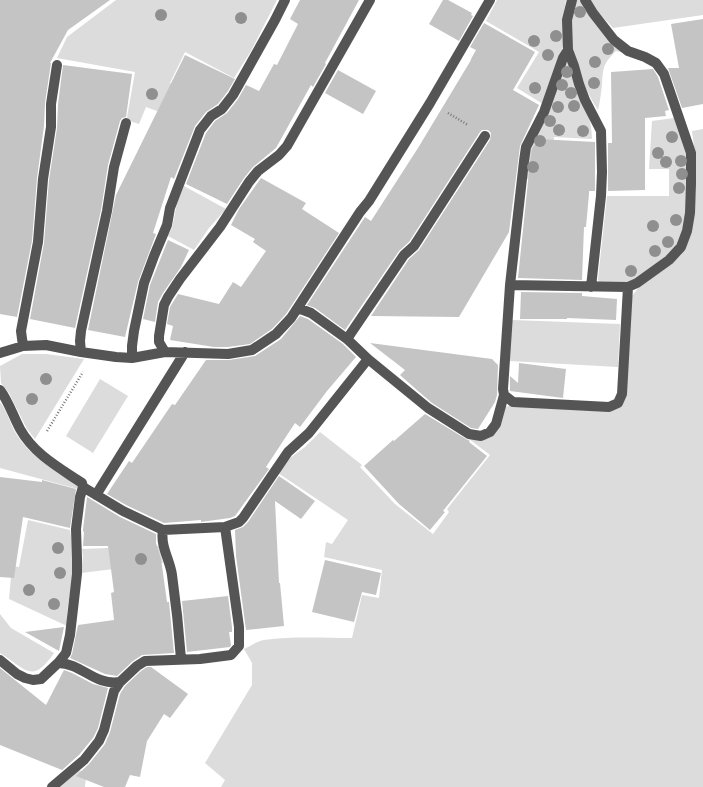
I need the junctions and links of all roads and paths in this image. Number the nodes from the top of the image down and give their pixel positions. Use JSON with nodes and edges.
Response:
{"nodes":[{"id":1,"x":285,"y":0,"type":"edge"},
{"id":2,"x":370,"y":0,"type":"edge"},
{"id":3,"x":490,"y":0,"type":"edge"},
{"id":4,"x":572,"y":0,"type":"edge"},
{"id":5,"x":585,"y":0,"type":"edge"},
{"id":6,"x":568,"y":50,"type":"junction"},
{"id":7,"x":57,"y":65,"type":"dead end"},
{"id":8,"x":126,"y":123,"type":"dead end"},
{"id":9,"x":485,"y":136,"type":"dead end"},
{"id":10,"x":510,"y":285,"type":"junction"},
{"id":11,"x":591,"y":287,"type":"junction"},
{"id":12,"x":628,"y":287,"type":"junction"},
{"id":13,"x":298,"y":308,"type":"junction"},
{"id":14,"x":347,"y":339,"type":"junction"},
{"id":15,"x":23,"y":346,"type":"junction"},
{"id":16,"x":81,"y":352,"type":"junction"},
{"id":17,"x":165,"y":352,"type":"junction"},
{"id":18,"x":185,"y":352,"type":"junction"},
{"id":19,"x":0,"y":353,"type":"edge"},
{"id":20,"x":132,"y":358,"type":"junction"},
{"id":21,"x":368,"y":359,"type":"junction"},
{"id":22,"x":84,"y":370,"type":"dead end"},
{"id":23,"x":0,"y":390,"type":"edge"},
{"id":24,"x":504,"y":395,"type":"junction"},
{"id":25,"x":46,"y":438,"type":"dead end"},
{"id":26,"x":83,"y":487,"type":"junction"},
{"id":27,"x":96,"y":495,"type":"junction"},
{"id":28,"x":226,"y":527,"type":"junction"},
{"id":29,"x":162,"y":530,"type":"junction"},
{"id":30,"x":181,"y":659,"type":"junction"},
{"id":31,"x":0,"y":660,"type":"edge"},
{"id":32,"x":58,"y":663,"type":"junction"},
{"id":33,"x":120,"y":682,"type":"junction"},
{"id":34,"x":52,"y":787,"type":"edge"}],
"edges":[{"from":1,"to":20,"type":"street"},
{"from":2,"to":17,"type":"street"},
{"from":3,"to":13,"type":"street"},
{"from":4,"to":6,"type":"street"},
{"from":5,"to":12,"type":"street"},
{"from":6,"to":10,"type":"street"},
{"from":6,"to":11,"type":"street"},
{"from":7,"to":15,"type":"street"},
{"from":8,"to":16,"type":"street"},
{"from":9,"to":14,"type":"street"},
{"from":10,"to":11,"type":"street"},
{"from":10,"to":24,"type":"street"},
{"from":11,"to":12,"type":"street"},
{"from":12,"to":24,"type":"street"},
{"from":13,"to":14,"type":"street"},
{"from":13,"to":18,"type":"street"},
{"from":14,"to":21,"type":"street"},
{"from":15,"to":16,"type":"street"},
{"from":15,"to":19,"type":"street"},
{"from":16,"to":20,"type":"street"},
{"from":17,"to":18,"type":"street"},
{"from":17,"to":20,"type":"street"},
{"from":18,"to":27,"type":"street"},
{"from":21,"to":24,"type":"street"},
{"from":21,"to":28,"type":"street"},
{"from":22,"to":25,"type":"path"},
{"from":23,"to":26,"type":"street"},
{"from":26,"to":27,"type":"street"},
{"from":26,"to":32,"type":"street"},
{"from":27,"to":29,"type":"street"},
{"from":28,"to":29,"type":"street"},
{"from":28,"to":30,"type":"street"},
{"from":29,"to":30,"type":"street"},
{"from":30,"to":33,"type":"street"},
{"from":31,"to":32,"type":"street"},
{"from":32,"to":33,"type":"street"},
{"from":33,"to":34,"type":"street"}]}
